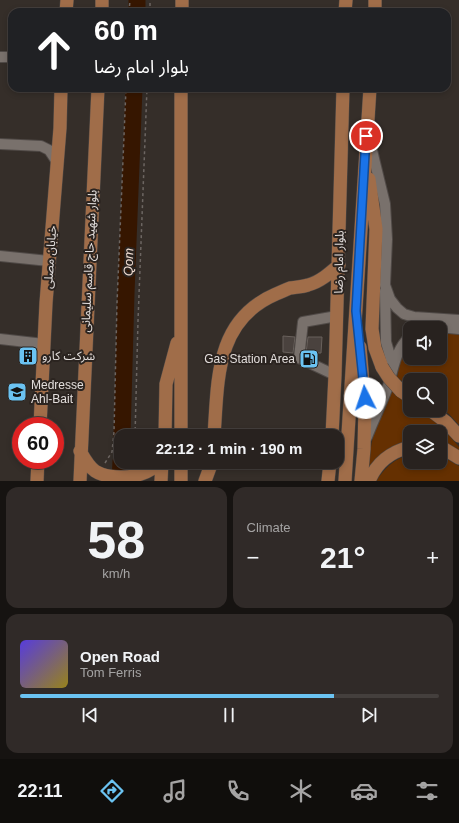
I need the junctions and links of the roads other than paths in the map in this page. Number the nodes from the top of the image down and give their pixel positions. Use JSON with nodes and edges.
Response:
{"nodes":[{"id":1,"x":61,"y":92,"type":"edge"},
{"id":2,"x":98,"y":92,"type":"edge"},
{"id":3,"x":181,"y":92,"type":"edge"},
{"id":4,"x":343,"y":92,"type":"edge"},
{"id":5,"x":370,"y":92,"type":"edge"},
{"id":6,"x":366,"y":125,"type":"junction"},
{"id":7,"x":0,"y":144,"type":"edge"},
{"id":8,"x":365,"y":148,"type":"junction"},
{"id":9,"x":57,"y":162,"type":"junction"},
{"id":10,"x":0,"y":256,"type":"edge"},
{"id":11,"x":49,"y":261,"type":"junction"},
{"id":12,"x":339,"y":265,"type":"junction"},
{"id":13,"x":385,"y":285,"type":"junction"},
{"id":14,"x":356,"y":311,"type":"junction"},
{"id":15,"x":337,"y":316,"type":"junction"},
{"id":16,"x":459,"y":320,"type":"edge"},
{"id":17,"x":182,"y":323,"type":"junction"},
{"id":18,"x":447,"y":328,"type":"edge"},
{"id":19,"x":459,"y":329,"type":"edge"},
{"id":20,"x":0,"y":339,"type":"edge"},
{"id":21,"x":44,"y":344,"type":"junction"},
{"id":22,"x":403,"y":344,"type":"edge"},
{"id":23,"x":387,"y":367,"type":"junction"},
{"id":24,"x":336,"y":375,"type":"junction"},
{"id":25,"x":403,"y":391,"type":"edge"},
{"id":26,"x":40,"y":417,"type":"edge"},
{"id":27,"x":439,"y":417,"type":"edge"},
{"id":28,"x":165,"y":429,"type":"edge"},
{"id":29,"x":182,"y":429,"type":"edge"},
{"id":30,"x":215,"y":429,"type":"edge"},
{"id":31,"x":332,"y":429,"type":"edge"},
{"id":32,"x":459,"y":436,"type":"edge"},
{"id":33,"x":364,"y":449,"type":"junction"},
{"id":34,"x":403,"y":449,"type":"edge"},
{"id":35,"x":80,"y":451,"type":"junction"},
{"id":36,"x":447,"y":451,"type":"edge"},
{"id":37,"x":459,"y":458,"type":"edge"},
{"id":38,"x":38,"y":469,"type":"edge"},
{"id":39,"x":152,"y":469,"type":"edge"},
{"id":40,"x":161,"y":469,"type":"edge"},
{"id":41,"x":181,"y":469,"type":"edge"},
{"id":42,"x":209,"y":469,"type":"edge"},
{"id":43,"x":329,"y":469,"type":"edge"},
{"id":44,"x":37,"y":481,"type":"edge"},
{"id":45,"x":80,"y":481,"type":"edge"},
{"id":46,"x":160,"y":481,"type":"edge"},
{"id":47,"x":181,"y":481,"type":"edge"},
{"id":48,"x":205,"y":481,"type":"edge"},
{"id":49,"x":328,"y":481,"type":"edge"},
{"id":50,"x":345,"y":481,"type":"edge"},
{"id":51,"x":361,"y":481,"type":"edge"},
{"id":52,"x":369,"y":481,"type":"edge"}],
"edges":[{"from":1,"to":9,"type":"main road","name":"خیابان مصلی"},
{"from":2,"to":35,"type":"main road","name":"بلوار شهید حاج قاسم سلیمانی"},
{"from":3,"to":17,"type":"main road"},
{"from":4,"to":12,"type":"main road","name":"بلوار امام رضا"},
{"from":5,"to":6,"type":"main road","name":"بلوار امام رضا"},
{"from":6,"to":8,"type":"main road","name":"بلوار امام رضا"},
{"from":6,"to":13,"type":"street"},
{"from":7,"to":9,"type":"street"},
{"from":8,"to":14,"type":"main road","name":"بلوار امام رضا"},
{"from":8,"to":23,"type":"main road"},
{"from":9,"to":11,"type":"main road","name":"خیابان مصلی"},
{"from":10,"to":11,"type":"street"},
{"from":11,"to":21,"type":"main road","name":"خیابان مصلی"},
{"from":12,"to":15,"type":"main road","name":"بلوار امام رضا"},
{"from":12,"to":30,"type":"main road"},
{"from":13,"to":16,"type":"street"},
{"from":13,"to":23,"type":"street"},
{"from":14,"to":33,"type":"main road"},
{"from":14,"to":50,"type":"main road","name":"بلوار امام رضا"},
{"from":15,"to":24,"type":"main road","name":"بلوار امام رضا"},
{"from":15,"to":24,"type":"street"},
{"from":17,"to":28,"type":"main road"},
{"from":17,"to":29,"type":"main road"},
{"from":18,"to":19,"type":"street"},
{"from":20,"to":21,"type":"street"},
{"from":21,"to":26,"type":"main road","name":"خیابان مصلی"},
{"from":22,"to":23,"type":"street"},
{"from":23,"to":25,"type":"main road","bridge":true},
{"from":23,"to":33,"type":"street"},
{"from":24,"to":31,"type":"main road","name":"بلوار امام رضا"},
{"from":27,"to":32,"type":"main road"},
{"from":33,"to":51,"type":"main road"},
{"from":34,"to":52,"type":"main road"},
{"from":35,"to":39,"type":"main road"},
{"from":35,"to":45,"type":"main road","name":"بلوار شهید حاج قاسم سلیمانی"},
{"from":36,"to":37,"type":"main road"},
{"from":38,"to":44,"type":"main road"},
{"from":40,"to":46,"type":"main road"},
{"from":41,"to":47,"type":"main road"},
{"from":42,"to":48,"type":"main road"},
{"from":43,"to":49,"type":"main road"}]}
